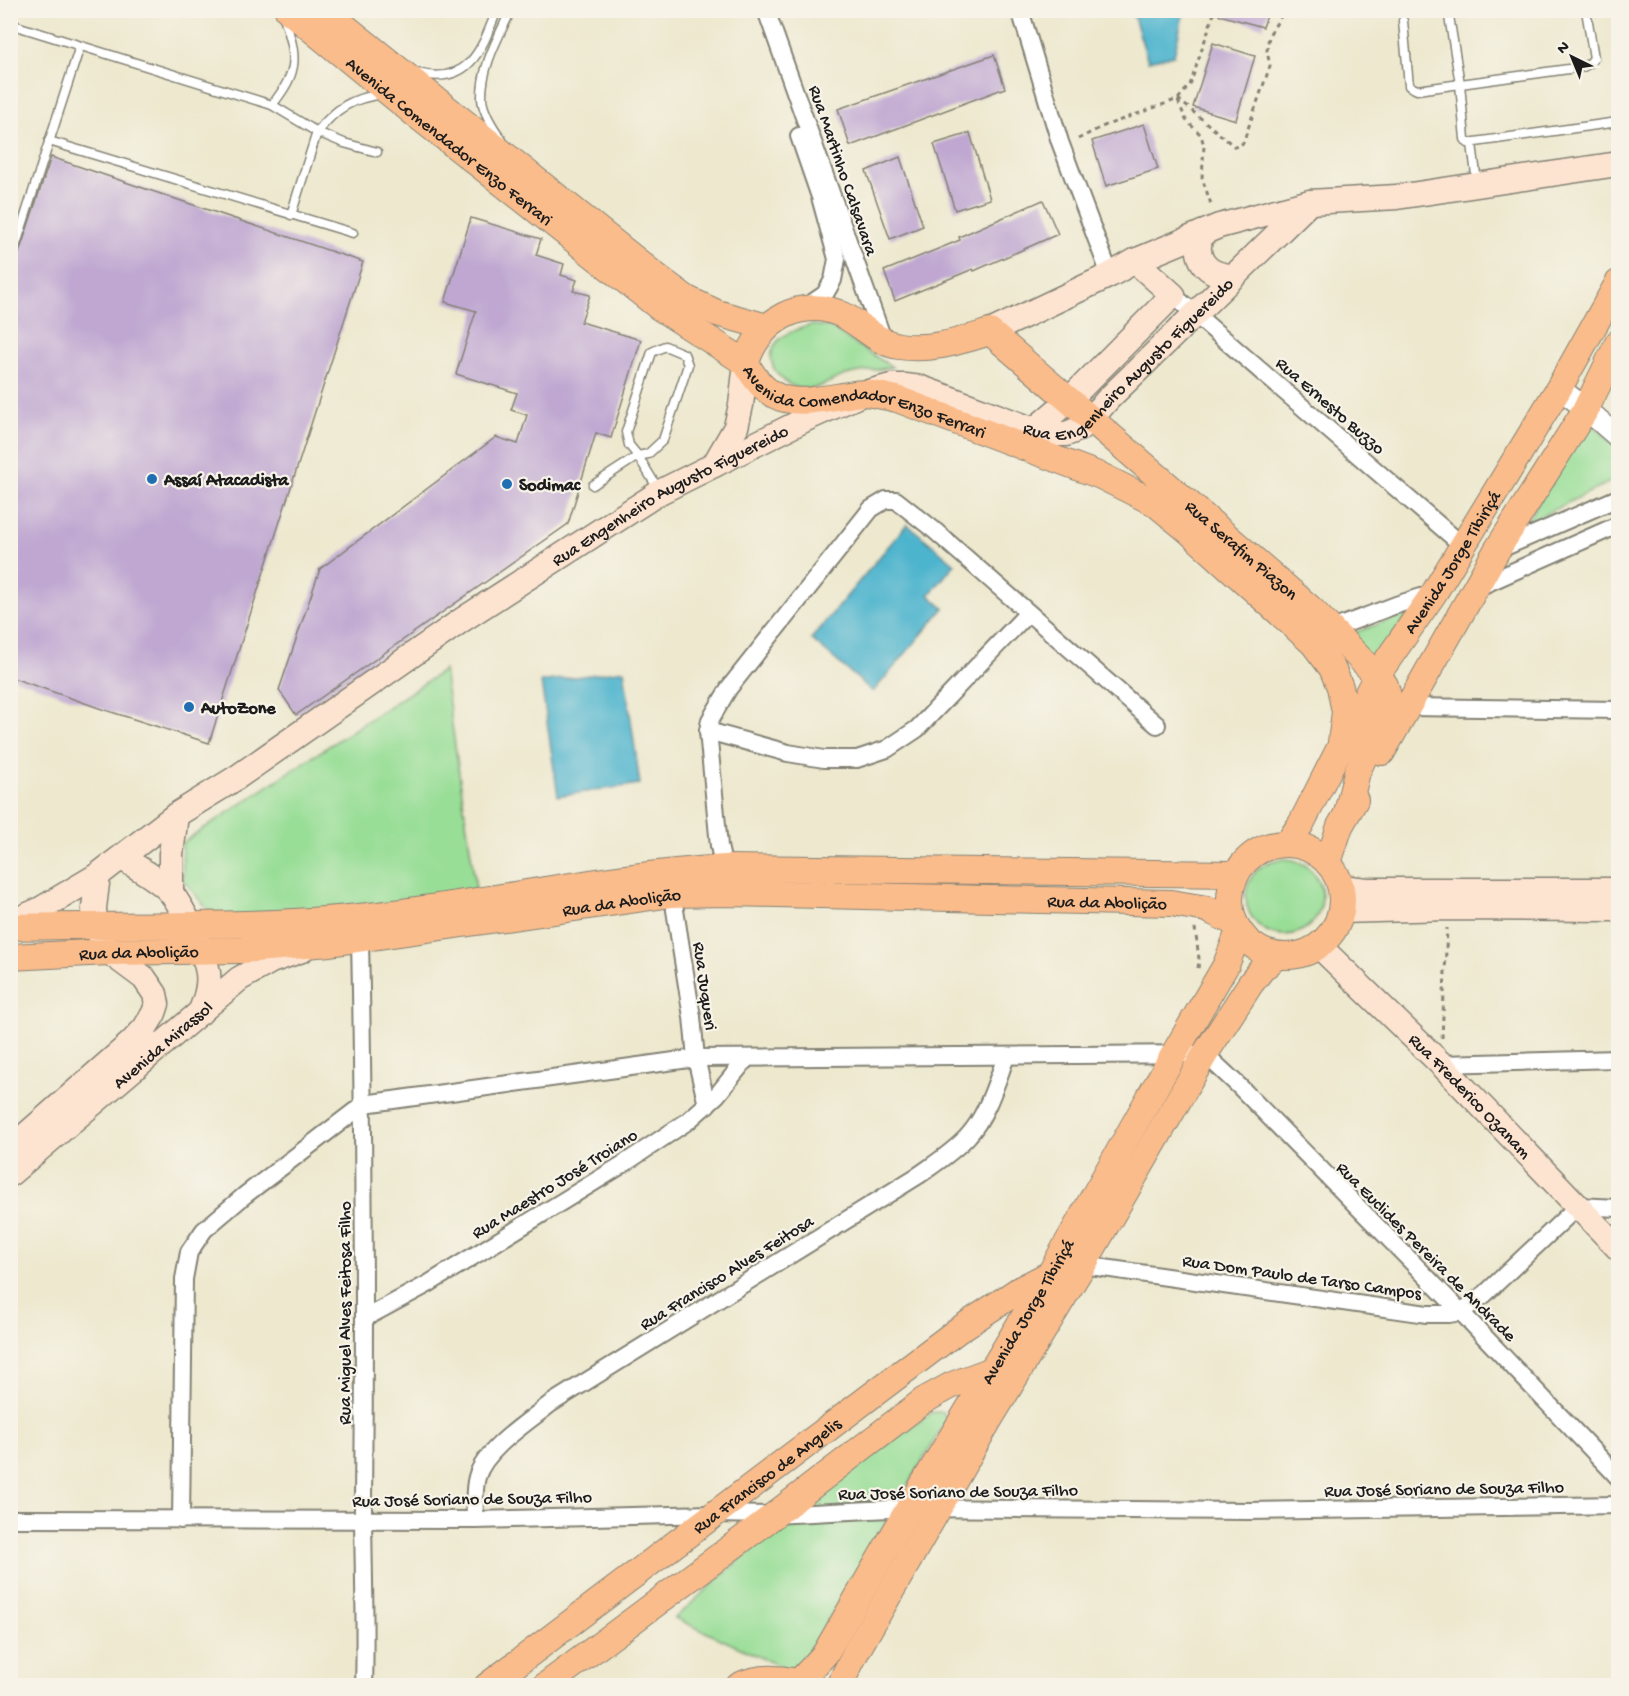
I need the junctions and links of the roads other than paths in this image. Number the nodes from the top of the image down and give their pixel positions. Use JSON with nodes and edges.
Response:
{"nodes":[{"id":1,"x":282,"y":10,"type":"edge"},
{"id":2,"x":288,"y":10,"type":"edge"},
{"id":3,"x":324,"y":10,"type":"edge"},
{"id":4,"x":497,"y":10,"type":"edge"},
{"id":5,"x":511,"y":10,"type":"edge"},
{"id":6,"x":756,"y":10,"type":"edge"},
{"id":7,"x":766,"y":10,"type":"edge"},
{"id":8,"x":1020,"y":10,"type":"edge"},
{"id":9,"x":1448,"y":10,"type":"edge"},
{"id":10,"x":1586,"y":10,"type":"edge"},
{"id":11,"x":1403,"y":21,"type":"dead end"},
{"id":12,"x":10,"y":24,"type":"edge"},
{"id":13,"x":362,"y":40,"type":"junction"},
{"id":14,"x":80,"y":45,"type":"junction"},
{"id":15,"x":1460,"y":84,"type":"junction"},
{"id":16,"x":389,"y":93,"type":"junction"},
{"id":17,"x":272,"y":105,"type":"junction"},
{"id":18,"x":1618,"y":122,"type":"edge"},
{"id":19,"x":317,"y":132,"type":"junction"},
{"id":20,"x":49,"y":141,"type":"junction"},
{"id":21,"x":1472,"y":144,"type":"junction"},
{"id":22,"x":377,"y":152,"type":"dead end"},
{"id":23,"x":1618,"y":164,"type":"edge"},
{"id":24,"x":1478,"y":186,"type":"junction"},
{"id":25,"x":560,"y":198,"type":"junction"},
{"id":26,"x":1310,"y":202,"type":"junction"},
{"id":27,"x":291,"y":214,"type":"junction"},
{"id":28,"x":1211,"y":230,"type":"junction"},
{"id":29,"x":352,"y":233,"type":"dead end"},
{"id":30,"x":1135,"y":261,"type":"junction"},
{"id":31,"x":10,"y":263,"type":"edge"},
{"id":32,"x":1240,"y":269,"type":"junction"},
{"id":33,"x":1110,"y":275,"type":"junction"},
{"id":34,"x":1618,"y":283,"type":"edge"},
{"id":35,"x":1173,"y":295,"type":"junction"},
{"id":36,"x":802,"y":310,"type":"junction"},
{"id":37,"x":1195,"y":313,"type":"junction"},
{"id":38,"x":766,"y":327,"type":"junction"},
{"id":39,"x":990,"y":332,"type":"junction"},
{"id":40,"x":885,"y":343,"type":"junction"},
{"id":41,"x":1618,"y":343,"type":"edge"},
{"id":42,"x":746,"y":363,"type":"junction"},
{"id":43,"x":1559,"y":388,"type":"junction"},
{"id":44,"x":864,"y":393,"type":"junction"},
{"id":45,"x":1070,"y":399,"type":"junction"},
{"id":46,"x":1586,"y":409,"type":"junction"},
{"id":47,"x":1091,"y":419,"type":"junction"},
{"id":48,"x":1034,"y":430,"type":"junction"},
{"id":49,"x":1618,"y":437,"type":"edge"},
{"id":50,"x":638,"y":456,"type":"junction"},
{"id":51,"x":714,"y":465,"type":"junction"},
{"id":52,"x":593,"y":485,"type":"dead end"},
{"id":53,"x":660,"y":492,"type":"junction"},
{"id":54,"x":1618,"y":498,"type":"edge"},
{"id":55,"x":1618,"y":525,"type":"edge"},
{"id":56,"x":1462,"y":545,"type":"junction"},
{"id":57,"x":1497,"y":550,"type":"junction"},
{"id":58,"x":1475,"y":589,"type":"junction"},
{"id":59,"x":1434,"y":593,"type":"junction"},
{"id":60,"x":1028,"y":613,"type":"junction"},
{"id":61,"x":1332,"y":629,"type":"junction"},
{"id":62,"x":1377,"y":675,"type":"junction"},
{"id":63,"x":1409,"y":707,"type":"junction"},
{"id":64,"x":1618,"y":710,"type":"edge"},
{"id":65,"x":1157,"y":725,"type":"dead end"},
{"id":66,"x":708,"y":731,"type":"junction"},
{"id":67,"x":1340,"y":750,"type":"junction"},
{"id":68,"x":1347,"y":813,"type":"junction"},
{"id":69,"x":176,"y":815,"type":"junction"},
{"id":70,"x":1288,"y":843,"type":"junction"},
{"id":71,"x":122,"y":858,"type":"junction"},
{"id":72,"x":1328,"y":862,"type":"junction"},
{"id":73,"x":1236,"y":874,"type":"junction"},
{"id":74,"x":98,"y":875,"type":"junction"},
{"id":75,"x":726,"y":880,"type":"junction"},
{"id":76,"x":670,"y":883,"type":"junction"},
{"id":77,"x":1618,"y":890,"type":"edge"},
{"id":78,"x":171,"y":892,"type":"junction"},
{"id":79,"x":1341,"y":899,"type":"junction"},
{"id":80,"x":1618,"y":909,"type":"edge"},
{"id":81,"x":10,"y":925,"type":"edge"},
{"id":82,"x":95,"y":925,"type":"junction"},
{"id":83,"x":190,"y":926,"type":"junction"},
{"id":84,"x":1236,"y":927,"type":"junction"},
{"id":85,"x":360,"y":940,"type":"junction"},
{"id":86,"x":330,"y":943,"type":"junction"},
{"id":87,"x":1319,"y":946,"type":"junction"},
{"id":88,"x":201,"y":950,"type":"junction"},
{"id":89,"x":10,"y":951,"type":"edge"},
{"id":90,"x":110,"y":952,"type":"junction"},
{"id":91,"x":73,"y":954,"type":"junction"},
{"id":92,"x":1277,"y":956,"type":"junction"},
{"id":93,"x":10,"y":957,"type":"edge"},
{"id":94,"x":200,"y":1013,"type":"junction"},
{"id":95,"x":1174,"y":1054,"type":"junction"},
{"id":96,"x":1205,"y":1054,"type":"junction"},
{"id":97,"x":1006,"y":1057,"type":"junction"},
{"id":98,"x":696,"y":1058,"type":"junction"},
{"id":99,"x":747,"y":1058,"type":"junction"},
{"id":100,"x":1618,"y":1059,"type":"edge"},
{"id":101,"x":1441,"y":1064,"type":"junction"},
{"id":102,"x":364,"y":1104,"type":"junction"},
{"id":103,"x":707,"y":1105,"type":"junction"},
{"id":104,"x":10,"y":1149,"type":"edge"},
{"id":105,"x":10,"y":1174,"type":"edge"},
{"id":106,"x":1578,"y":1206,"type":"junction"},
{"id":107,"x":1618,"y":1208,"type":"edge"},
{"id":108,"x":1618,"y":1248,"type":"edge"},
{"id":109,"x":1083,"y":1265,"type":"junction"},
{"id":110,"x":1050,"y":1274,"type":"junction"},
{"id":111,"x":1461,"y":1312,"type":"junction"},
{"id":112,"x":365,"y":1318,"type":"junction"},
{"id":113,"x":1003,"y":1374,"type":"junction"},
{"id":114,"x":922,"y":1401,"type":"junction"},
{"id":115,"x":963,"y":1418,"type":"junction"},
{"id":116,"x":1618,"y":1477,"type":"edge"},
{"id":117,"x":1618,"y":1505,"type":"edge"},
{"id":118,"x":909,"y":1508,"type":"junction"},
{"id":119,"x":938,"y":1508,"type":"junction"},
{"id":120,"x":712,"y":1514,"type":"junction"},
{"id":121,"x":773,"y":1515,"type":"junction"},
{"id":122,"x":10,"y":1519,"type":"edge"},
{"id":123,"x":363,"y":1519,"type":"junction"},
{"id":124,"x":181,"y":1520,"type":"junction"},
{"id":125,"x":475,"y":1520,"type":"junction"},
{"id":126,"x":619,"y":1586,"type":"junction"},
{"id":127,"x":632,"y":1622,"type":"junction"},
{"id":128,"x":803,"y":1684,"type":"edge"},
{"id":129,"x":364,"y":1686,"type":"edge"},
{"id":130,"x":487,"y":1686,"type":"edge"},
{"id":131,"x":545,"y":1686,"type":"edge"},
{"id":132,"x":739,"y":1686,"type":"edge"},
{"id":133,"x":839,"y":1686,"type":"edge"}],
"edges":[{"from":1,"to":17,"type":"lane"},
{"from":2,"to":16,"type":"main road","name":"Avenida Comendador Enzo Ferrari"},
{"from":3,"to":13,"type":"main road","name":"Avenida Comendador Enzo Ferrari"},
{"from":4,"to":13,"type":"lane"},
{"from":5,"to":25,"type":"lane"},
{"from":6,"to":36,"type":"street","name":"Rua Martinho Calsavara"},
{"from":7,"to":40,"type":"street","name":"Rua Martinho Calsavara"},
{"from":8,"to":33,"type":"street"},
{"from":9,"to":15,"type":"lane"},
{"from":10,"to":15,"type":"lane"},
{"from":11,"to":15,"type":"lane"},
{"from":12,"to":14,"type":"lane"},
{"from":13,"to":25,"type":"main road","name":"Avenida Comendador Enzo Ferrari"},
{"from":14,"to":17,"type":"lane"},
{"from":14,"to":20,"type":"lane"},
{"from":15,"to":21,"type":"lane"},
{"from":16,"to":19,"type":"lane"},
{"from":16,"to":42,"type":"main road","name":"Avenida Comendador Enzo Ferrari"},
{"from":17,"to":19,"type":"lane"},
{"from":18,"to":21,"type":"lane"},
{"from":19,"to":22,"type":"lane"},
{"from":19,"to":27,"type":"lane"},
{"from":20,"to":27,"type":"lane"},
{"from":20,"to":31,"type":"lane"},
{"from":21,"to":24,"type":"lane"},
{"from":23,"to":24,"type":"main road"},
{"from":24,"to":26,"type":"main road"},
{"from":25,"to":38,"type":"main road","name":"Avenida Comendador Enzo Ferrari"},
{"from":26,"to":28,"type":"main road"},
{"from":26,"to":32,"type":"main road","name":"Rua Engenheiro Augusto Figuereido"},
{"from":27,"to":29,"type":"lane"},
{"from":28,"to":30,"type":"main road"},
{"from":28,"to":32,"type":"main road"},
{"from":28,"to":32,"type":"main road"},
{"from":30,"to":33,"type":"main road"},
{"from":30,"to":35,"type":"main road"},
{"from":32,"to":37,"type":"main road","name":"Rua Engenheiro Augusto Figuereido"},
{"from":33,"to":39,"type":"main road"},
{"from":34,"to":43,"type":"main road","name":"Avenida Jorge Tibiriçá"},
{"from":35,"to":37,"type":"street","name":"Rua Ernesto Buzzo"},
{"from":35,"to":45,"type":"main road"},
{"from":36,"to":38,"type":"main road"},
{"from":36,"to":40,"type":"main road"},
{"from":37,"to":47,"type":"main road","name":"Rua Engenheiro Augusto Figuereido"},
{"from":37,"to":56,"type":"street","name":"Rua Ernesto Buzzo"},
{"from":38,"to":42,"type":"main road"},
{"from":39,"to":40,"type":"main road"},
{"from":39,"to":45,"type":"main road","name":"Rua Serafim Piazon"},
{"from":41,"to":46,"type":"main road","name":"Avenida Jorge Tibiriçá"},
{"from":42,"to":44,"type":"main road","name":"Avenida Comendador Enzo Ferrari"},
{"from":42,"to":51,"type":"main road"},
{"from":43,"to":46,"type":"street"},
{"from":43,"to":56,"type":"main road","name":"Avenida Jorge Tibiriçá"},
{"from":44,"to":48,"type":"main road","name":"Rua Engenheiro Augusto Figuereido"},
{"from":44,"to":51,"type":"main road","name":"Rua Engenheiro Augusto Figuereido"},
{"from":44,"to":67,"type":"main road","name":"Avenida Comendador Enzo Ferrari"},
{"from":45,"to":47,"type":"main road","name":"Rua Serafim Piazon"},
{"from":45,"to":48,"type":"main road"},
{"from":46,"to":49,"type":"street"},
{"from":46,"to":57,"type":"main road","name":"Avenida Jorge Tibiriçá"},
{"from":47,"to":48,"type":"main road","name":"Rua Engenheiro Augusto Figuereido"},
{"from":47,"to":61,"type":"main road","name":"Rua Serafim Piazon"},
{"from":50,"to":50,"type":"lane"},
{"from":50,"to":52,"type":"lane"},
{"from":50,"to":53,"type":"lane"},
{"from":51,"to":53,"type":"main road","name":"Rua Engenheiro Augusto Figuereido"},
{"from":53,"to":69,"type":"main road","name":"Rua Engenheiro Augusto Figuereido"},
{"from":54,"to":57,"type":"street"},
{"from":55,"to":58,"type":"street"},
{"from":56,"to":59,"type":"main road","name":"Avenida Jorge Tibiriçá"},
{"from":57,"to":58,"type":"main road","name":"Avenida Jorge Tibiriçá"},
{"from":58,"to":63,"type":"main road","name":"Avenida Jorge Tibiriçá"},
{"from":59,"to":61,"type":"street"},
{"from":59,"to":62,"type":"main road","name":"Avenida Jorge Tibiriçá"},
{"from":60,"to":65,"type":"street"},
{"from":60,"to":66,"type":"street"},
{"from":60,"to":66,"type":"street"},
{"from":61,"to":62,"type":"main road","name":"Rua Serafim Piazon"},
{"from":62,"to":67,"type":"main road","name":"Avenida Jorge Tibiriçá"},
{"from":62,"to":68,"type":"main road","name":"Rua Serafim Piazon"},
{"from":63,"to":64,"type":"street"},
{"from":63,"to":68,"type":"main road","name":"Avenida Jorge Tibiriçá"},
{"from":66,"to":75,"type":"street"},
{"from":67,"to":70,"type":"main road","name":"Avenida Jorge Tibiriçá"},
{"from":68,"to":72,"type":"main road","name":"Avenida Jorge Tibiriçá"},
{"from":69,"to":71,"type":"main road","name":"Rua Engenheiro Augusto Figuereido"},
{"from":69,"to":78,"type":"main road"},
{"from":70,"to":72,"type":"main road"},
{"from":70,"to":73,"type":"main road"},
{"from":71,"to":74,"type":"main road","name":"Rua Engenheiro Augusto Figuereido"},
{"from":71,"to":78,"type":"main road"},
{"from":72,"to":79,"type":"main road"},
{"from":73,"to":75,"type":"main road","name":"Rua da Abolição"},
{"from":73,"to":84,"type":"main road"},
{"from":74,"to":81,"type":"main road","name":"Rua Engenheiro Augusto Figuereido"},
{"from":74,"to":82,"type":"main road"},
{"from":75,"to":76,"type":"main road","name":"Rua da Abolição"},
{"from":75,"to":84,"type":"main road","name":"Rua da Abolição"},
{"from":76,"to":83,"type":"main road","name":"Rua da Abolição"},
{"from":76,"to":85,"type":"main road","name":"Rua da Abolição"},
{"from":76,"to":98,"type":"street","name":"Rua Juqueri"},
{"from":77,"to":79,"type":"main road"},
{"from":78,"to":83,"type":"main road"},
{"from":79,"to":80,"type":"main road"},
{"from":79,"to":87,"type":"main road"},
{"from":81,"to":82,"type":"main road","name":"Rua da Abolição"},
{"from":82,"to":83,"type":"main road","name":"Rua da Abolição"},
{"from":82,"to":90,"type":"main road","name":"Avenida Mirassol"},
{"from":83,"to":88,"type":"main road"},
{"from":84,"to":92,"type":"main road"},
{"from":84,"to":95,"type":"main road","name":"Avenida Jorge Tibiriçá"},
{"from":85,"to":86,"type":"main road","name":"Rua da Abolição"},
{"from":85,"to":102,"type":"street","name":"Rua Miguel Alves Feitosa Filho"},
{"from":86,"to":88,"type":"main road","name":"Rua da Abolição"},
{"from":86,"to":94,"type":"main road","name":"Avenida Mirassol"},
{"from":87,"to":92,"type":"main road"},
{"from":87,"to":101,"type":"main road","name":"Rua Frederico Ozanam"},
{"from":88,"to":90,"type":"main road","name":"Rua da Abolição"},
{"from":88,"to":94,"type":"main road"},
{"from":89,"to":91,"type":"main road"},
{"from":90,"to":91,"type":"main road","name":"Rua da Abolição"},
{"from":90,"to":104,"type":"main road","name":"Avenida Mirassol"},
{"from":91,"to":93,"type":"main road","name":"Rua da Abolição"},
{"from":92,"to":96,"type":"main road","name":"Avenida Jorge Tibiriçá"},
{"from":94,"to":105,"type":"main road","name":"Avenida Mirassol"},
{"from":95,"to":96,"type":"street"},
{"from":95,"to":97,"type":"street"},
{"from":95,"to":110,"type":"main road","name":"Avenida Jorge Tibiriçá"},
{"from":96,"to":109,"type":"main road","name":"Avenida Jorge Tibiriçá"},
{"from":96,"to":111,"type":"street","name":"Rua Euclides Pereira de Andrade"},
{"from":97,"to":99,"type":"street"},
{"from":97,"to":125,"type":"street","name":"Rua Francisco Alves Feitosa"},
{"from":98,"to":99,"type":"street"},
{"from":98,"to":102,"type":"street"},
{"from":98,"to":103,"type":"street","name":"Rua Juqueri"},
{"from":99,"to":103,"type":"street","name":"Rua Maestro José Troiano"},
{"from":100,"to":101,"type":"street"},
{"from":101,"to":106,"type":"main road","name":"Rua Frederico Ozanam"},
{"from":102,"to":112,"type":"street","name":"Rua Miguel Alves Feitosa Filho"},
{"from":102,"to":124,"type":"street"},
{"from":103,"to":112,"type":"street","name":"Rua Maestro José Troiano"},
{"from":106,"to":107,"type":"street"},
{"from":106,"to":108,"type":"main road","name":"Rua Frederico Ozanam"},
{"from":106,"to":111,"type":"street"},
{"from":109,"to":111,"type":"street","name":"Rua Dom Paulo de Tarso Campos"},
{"from":109,"to":113,"type":"main road","name":"Avenida Jorge Tibiriçá"},
{"from":110,"to":113,"type":"main road","name":"Avenida Jorge Tibiriçá"},
{"from":110,"to":120,"type":"main road","name":"Rua Francisco de Angelis"},
{"from":111,"to":116,"type":"street","name":"Rua Euclides Pereira de Andrade"},
{"from":112,"to":123,"type":"street","name":"Rua Miguel Alves Feitosa Filho"},
{"from":113,"to":114,"type":"main road","name":"Rua Francisco de Angelis"},
{"from":113,"to":115,"type":"main road","name":"Avenida Jorge Tibiriçá"},
{"from":113,"to":119,"type":"main road","name":"Avenida Jorge Tibiriçá"},
{"from":114,"to":115,"type":"main road"},
{"from":114,"to":121,"type":"main road","name":"Rua Francisco de Angelis"},
{"from":115,"to":118,"type":"main road","name":"Avenida Jorge Tibiriçá"},
{"from":117,"to":119,"type":"street","name":"Rua José Soriano de Souza Filho"},
{"from":118,"to":119,"type":"street","name":"Rua José Soriano de Souza Filho"},
{"from":118,"to":121,"type":"street","name":"Rua José Soriano de Souza Filho"},
{"from":118,"to":128,"type":"main road","name":"Avenida Jorge Tibiriçá"},
{"from":119,"to":133,"type":"main road","name":"Avenida Jorge Tibiriçá"},
{"from":120,"to":121,"type":"street","name":"Rua José Soriano de Souza Filho"},
{"from":120,"to":125,"type":"street","name":"Rua José Soriano de Souza Filho"},
{"from":120,"to":126,"type":"main road","name":"Rua Francisco de Angelis"},
{"from":121,"to":127,"type":"main road","name":"Rua Francisco de Angelis"},
{"from":122,"to":124,"type":"street","name":"Rua José Soriano de Souza Filho"},
{"from":123,"to":124,"type":"street","name":"Rua José Soriano de Souza Filho"},
{"from":123,"to":125,"type":"street","name":"Rua José Soriano de Souza Filho"},
{"from":123,"to":129,"type":"street","name":"Rua Miguel Alves Feitosa Filho"},
{"from":126,"to":127,"type":"main road"},
{"from":126,"to":130,"type":"main road","name":"Rua Francisco de Angelis"},
{"from":127,"to":131,"type":"main road","name":"Rua Francisco de Angelis"},
{"from":128,"to":132,"type":"main road","name":"Avenida Jorge Tibiriçá"}]}
